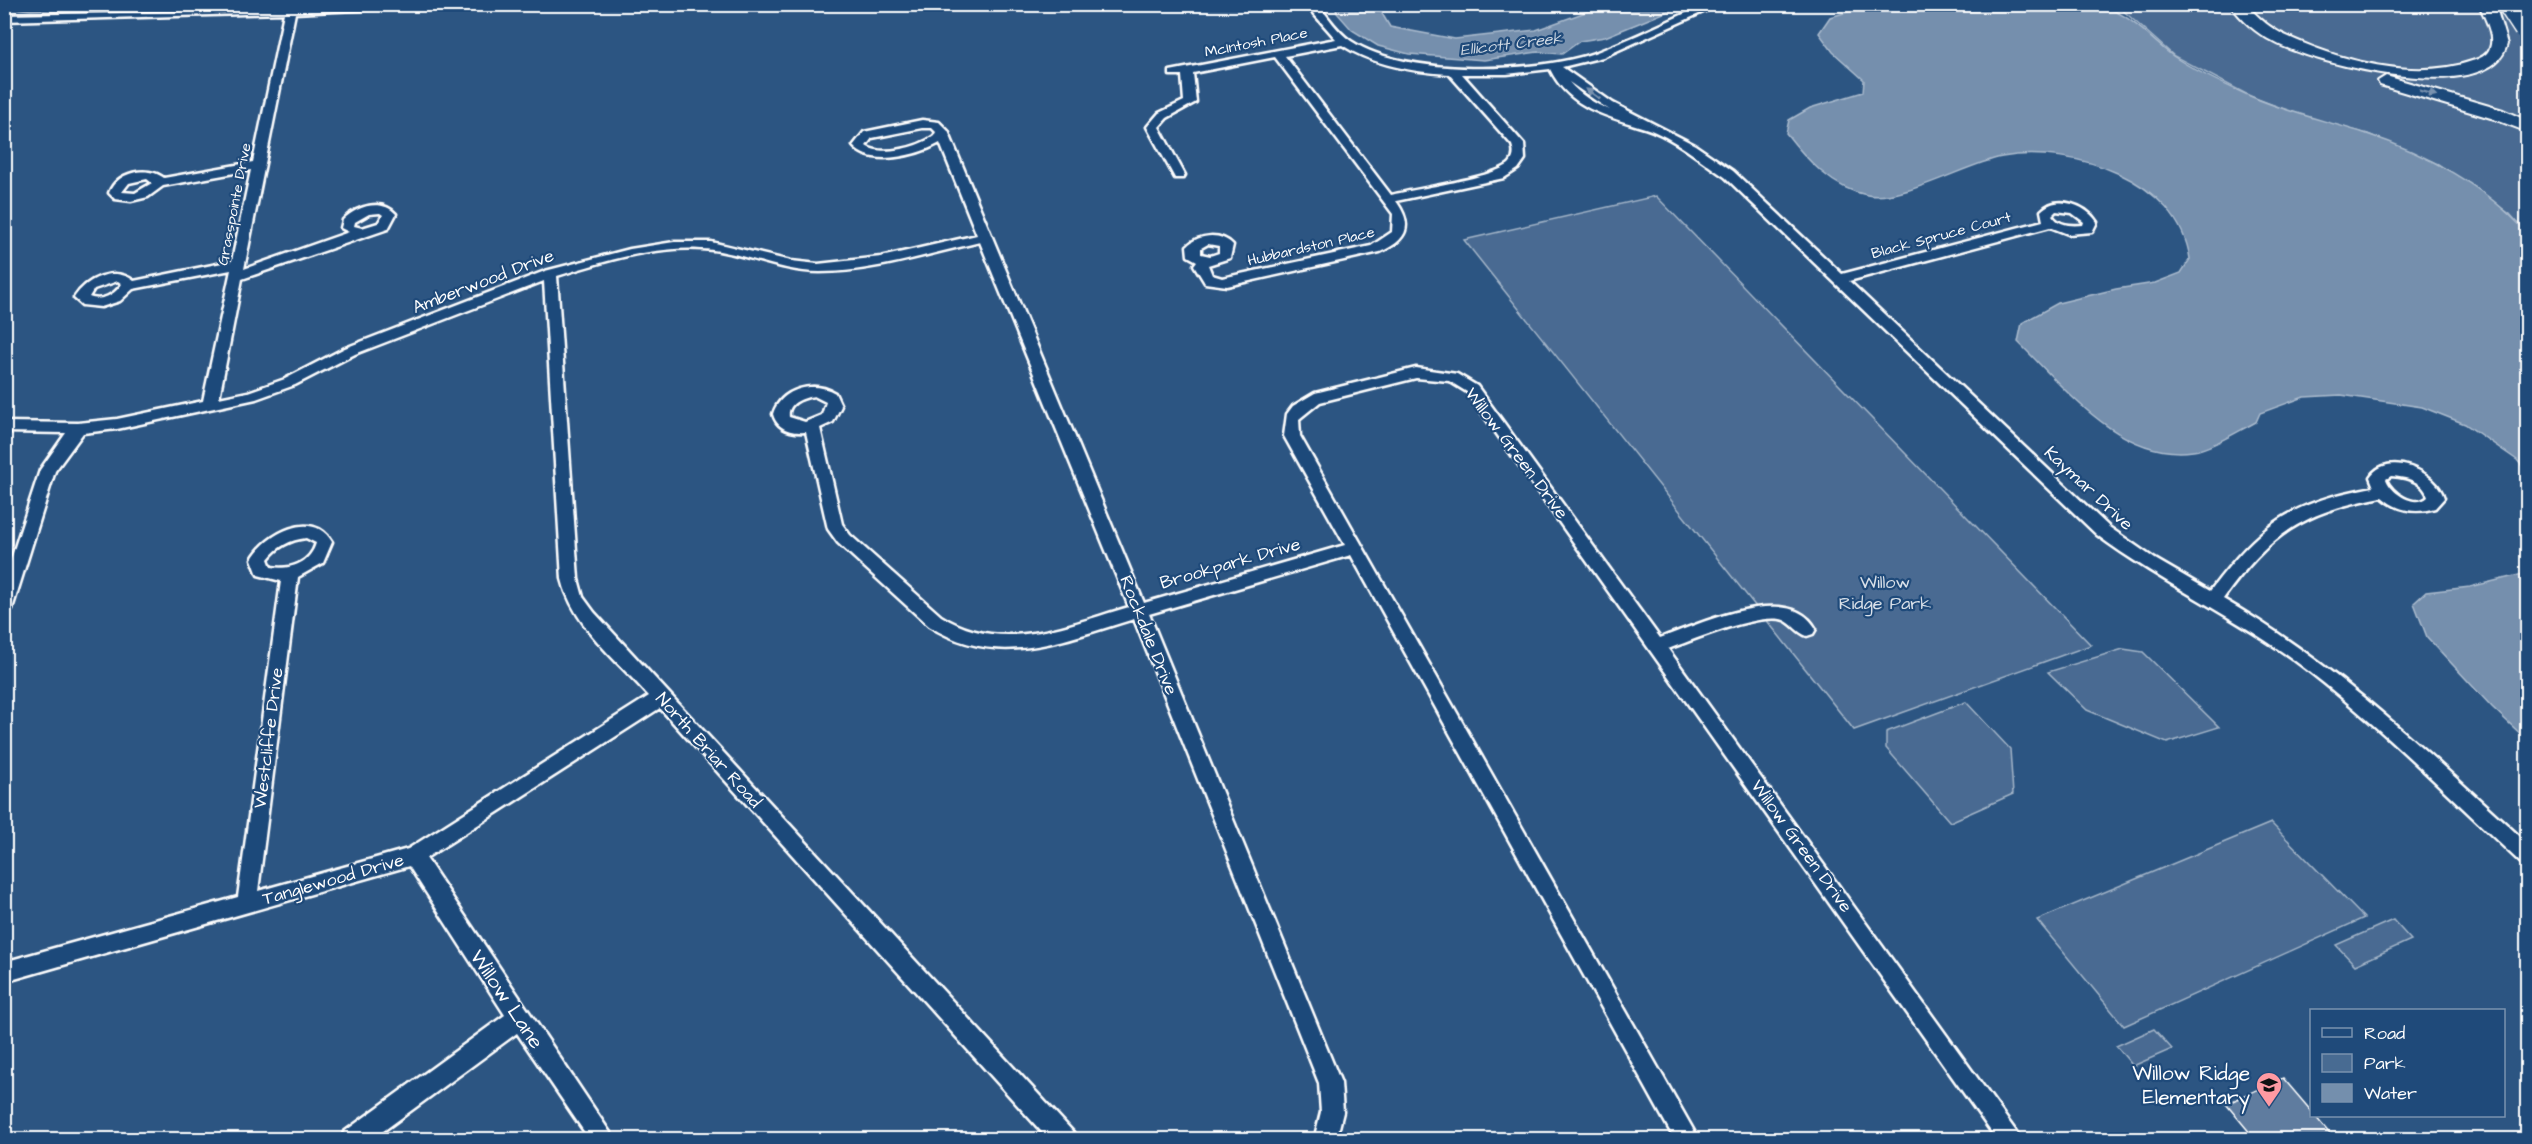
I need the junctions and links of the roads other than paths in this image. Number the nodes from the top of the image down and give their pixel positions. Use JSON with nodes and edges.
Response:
{"nodes":[{"id":1,"x":417,"y":4,"type":"edge"},
{"id":2,"x":1310,"y":4,"type":"edge"},
{"id":3,"x":1716,"y":4,"type":"edge"},
{"id":4,"x":2223,"y":4,"type":"edge"},
{"id":5,"x":2237,"y":4,"type":"edge"},
{"id":6,"x":2506,"y":4,"type":"edge"},
{"id":7,"x":2488,"y":9,"type":"edge"},
{"id":8,"x":290,"y":10,"type":"junction"},
{"id":9,"x":4,"y":18,"type":"edge"},
{"id":10,"x":2525,"y":33,"type":"edge"},
{"id":11,"x":1344,"y":40,"type":"junction"},
{"id":12,"x":1277,"y":53,"type":"junction"},
{"id":13,"x":1554,"y":66,"type":"junction"},
{"id":14,"x":1452,"y":70,"type":"junction"},
{"id":15,"x":2528,"y":127,"type":"edge"},
{"id":16,"x":942,"y":134,"type":"junction"},
{"id":17,"x":258,"y":165,"type":"junction"},
{"id":18,"x":1179,"y":175,"type":"dead end"},
{"id":19,"x":158,"y":183,"type":"dead end"},
{"id":20,"x":1388,"y":199,"type":"junction"},
{"id":21,"x":2051,"y":223,"type":"dead end"},
{"id":22,"x":362,"y":232,"type":"dead end"},
{"id":23,"x":984,"y":237,"type":"junction"},
{"id":24,"x":1204,"y":260,"type":"dead end"},
{"id":25,"x":238,"y":270,"type":"junction"},
{"id":26,"x":550,"y":274,"type":"junction"},
{"id":27,"x":1839,"y":279,"type":"junction"},
{"id":28,"x":129,"y":286,"type":"dead end"},
{"id":29,"x":210,"y":404,"type":"junction"},
{"id":30,"x":812,"y":426,"type":"dead end"},
{"id":31,"x":4,"y":427,"type":"edge"},
{"id":32,"x":78,"y":428,"type":"junction"},
{"id":33,"x":2385,"y":492,"type":"dead end"},
{"id":34,"x":1354,"y":548,"type":"junction"},
{"id":35,"x":290,"y":574,"type":"dead end"},
{"id":36,"x":2213,"y":600,"type":"junction"},
{"id":37,"x":4,"y":609,"type":"edge"},
{"id":38,"x":1139,"y":610,"type":"junction"},
{"id":39,"x":1807,"y":629,"type":"dead end"},
{"id":40,"x":1658,"y":645,"type":"junction"},
{"id":41,"x":660,"y":698,"type":"junction"},
{"id":42,"x":413,"y":856,"type":"junction"},
{"id":43,"x":2528,"y":857,"type":"edge"},
{"id":44,"x":247,"y":903,"type":"junction"},
{"id":45,"x":4,"y":972,"type":"edge"},
{"id":46,"x":519,"y":1018,"type":"junction"},
{"id":47,"x":352,"y":1140,"type":"edge"},
{"id":48,"x":604,"y":1140,"type":"edge"},
{"id":49,"x":1065,"y":1140,"type":"edge"},
{"id":50,"x":1324,"y":1140,"type":"edge"},
{"id":51,"x":1688,"y":1140,"type":"edge"},
{"id":52,"x":2011,"y":1140,"type":"edge"}],
"edges":[{"from":1,"to":8,"type":"street"},
{"from":2,"to":11,"type":"street"},
{"from":3,"to":13,"type":"street"},
{"from":4,"to":15,"type":"highway","one_way":true},
{"from":5,"to":7,"type":"highway"},
{"from":6,"to":10,"type":"highway","bridge":true},
{"from":8,"to":9,"type":"street"},
{"from":8,"to":17,"type":"street","name":"Grasspointe Drive"},
{"from":11,"to":12,"type":"street","name":"McIntosh Place"},
{"from":11,"to":14,"type":"street"},
{"from":12,"to":18,"type":"street","name":"McIntosh Place"},
{"from":12,"to":20,"type":"street","name":"Hubbardston Place"},
{"from":13,"to":14,"type":"street"},
{"from":13,"to":27,"type":"street","name":"Kaymar Drive"},
{"from":14,"to":20,"type":"street"},
{"from":16,"to":16,"type":"street"},
{"from":16,"to":23,"type":"street","name":"Rockdale Drive"},
{"from":17,"to":19,"type":"street"},
{"from":17,"to":25,"type":"street","name":"Grasspointe Drive"},
{"from":20,"to":24,"type":"street","name":"Hubbardston Place"},
{"from":21,"to":27,"type":"street","name":"Black Spruce Court"},
{"from":22,"to":25,"type":"street"},
{"from":23,"to":26,"type":"street","name":"Amberwood Drive"},
{"from":23,"to":38,"type":"street","name":"Rockdale Drive"},
{"from":25,"to":28,"type":"street"},
{"from":25,"to":29,"type":"street","name":"Grasspointe Drive"},
{"from":26,"to":29,"type":"street","name":"Amberwood Drive"},
{"from":26,"to":41,"type":"street","name":"North Briar Road"},
{"from":27,"to":36,"type":"street","name":"Kaymar Drive"},
{"from":29,"to":32,"type":"street","name":"Amberwood Drive"},
{"from":30,"to":38,"type":"street","name":"Brookpark Drive"},
{"from":31,"to":32,"type":"street","name":"Amberwood Drive"},
{"from":32,"to":37,"type":"street"},
{"from":33,"to":36,"type":"street"},
{"from":34,"to":38,"type":"street","name":"Brookpark Drive"},
{"from":34,"to":40,"type":"street","name":"Willow Green Drive"},
{"from":34,"to":51,"type":"street","name":"Willow Green Drive"},
{"from":35,"to":44,"type":"street","name":"Westcliffe Drive"},
{"from":36,"to":43,"type":"street","name":"Kaymar Drive"},
{"from":38,"to":50,"type":"street","name":"Rockdale Drive"},
{"from":39,"to":40,"type":"street"},
{"from":40,"to":52,"type":"street","name":"Willow Green Drive"},
{"from":41,"to":42,"type":"street","name":"Tanglewood Drive"},
{"from":41,"to":49,"type":"street","name":"North Briar Road"},
{"from":42,"to":44,"type":"street","name":"Tanglewood Drive"},
{"from":42,"to":46,"type":"street","name":"Willow Lane"},
{"from":44,"to":45,"type":"street","name":"Tanglewood Drive"},
{"from":46,"to":47,"type":"street"},
{"from":46,"to":48,"type":"street","name":"Willow Lane"}]}
